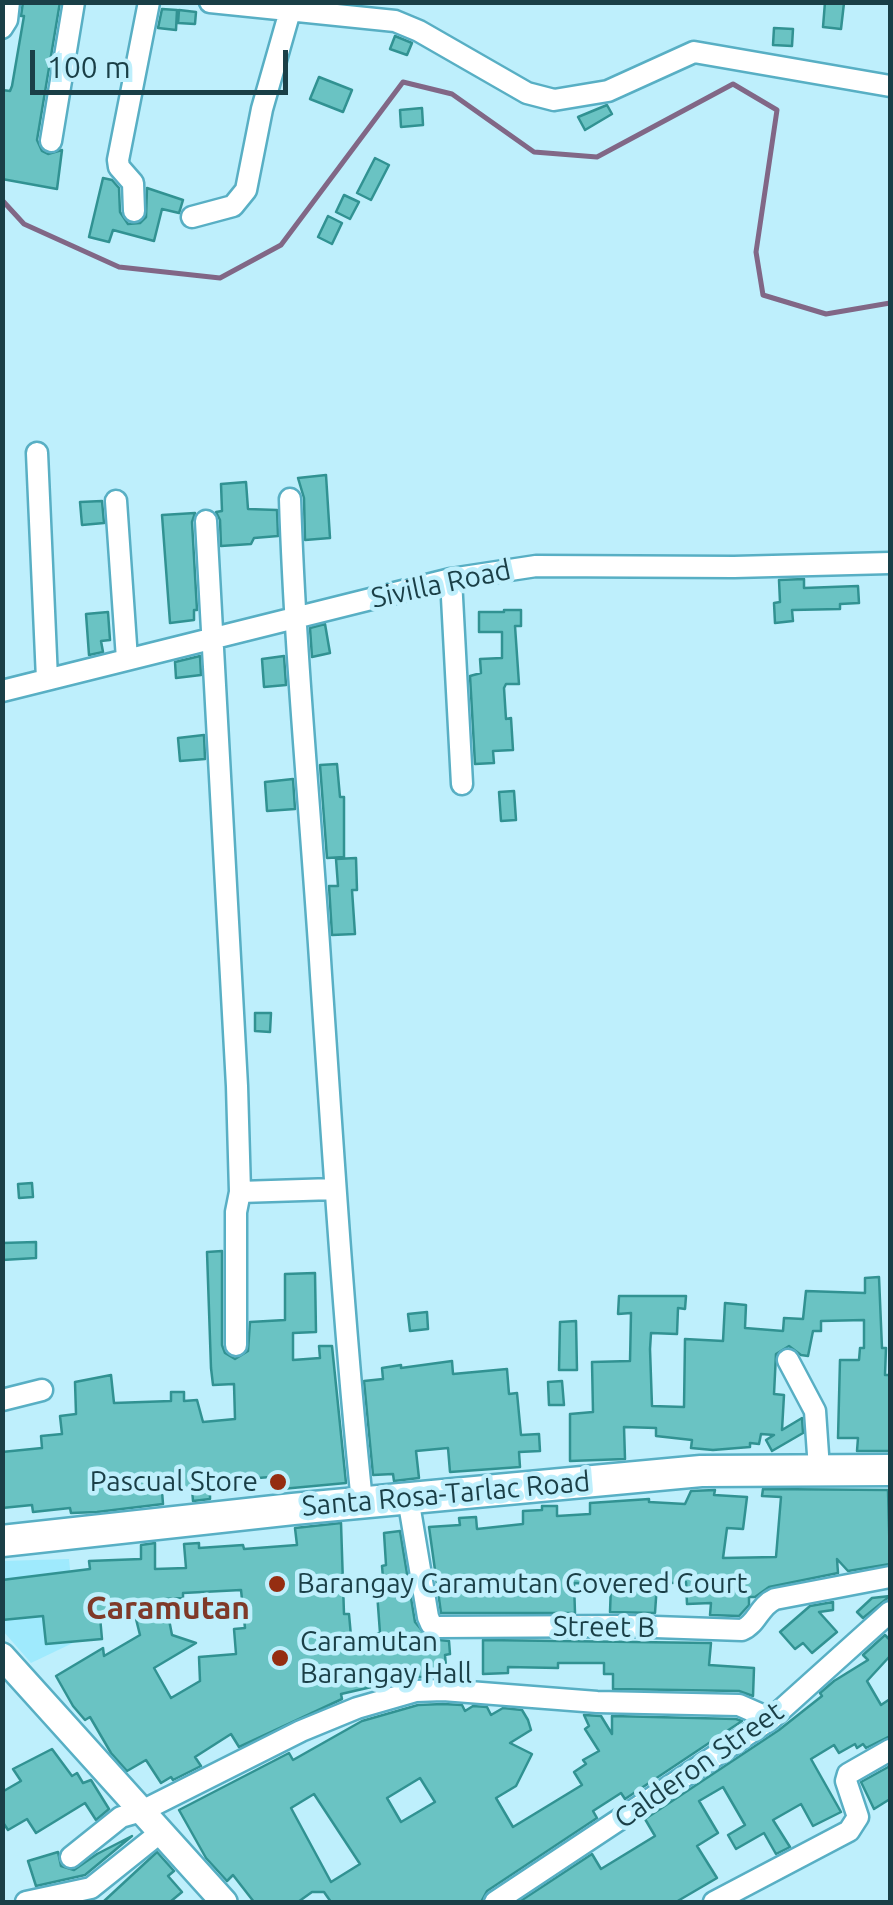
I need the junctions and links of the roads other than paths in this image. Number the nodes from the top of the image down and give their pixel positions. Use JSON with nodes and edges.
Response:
{"nodes":[{"id":1,"x":8,"y":2,"type":"edge"},
{"id":2,"x":74,"y":2,"type":"edge"},
{"id":3,"x":150,"y":2,"type":"edge"},
{"id":4,"x":210,"y":2,"type":"edge"},
{"id":5,"x":317,"y":8,"type":"edge"},
{"id":6,"x":290,"y":11,"type":"junction"},
{"id":7,"x":2,"y":28,"type":"edge"},
{"id":8,"x":890,"y":86,"type":"edge"},
{"id":9,"x":51,"y":140,"type":"dead end"},
{"id":10,"x":134,"y":211,"type":"dead end"},
{"id":11,"x":192,"y":217,"type":"dead end"},
{"id":12,"x":36,"y":453,"type":"dead end"},
{"id":13,"x":290,"y":499,"type":"dead end"},
{"id":14,"x":116,"y":501,"type":"dead end"},
{"id":15,"x":206,"y":521,"type":"dead end"},
{"id":16,"x":890,"y":563,"type":"edge"},
{"id":17,"x":451,"y":580,"type":"junction"},
{"id":18,"x":294,"y":618,"type":"junction"},
{"id":19,"x":214,"y":637,"type":"junction"},
{"id":20,"x":128,"y":659,"type":"junction"},
{"id":21,"x":47,"y":680,"type":"junction"},
{"id":22,"x":2,"y":691,"type":"edge"},
{"id":23,"x":462,"y":784,"type":"dead end"},
{"id":24,"x":334,"y":1189,"type":"junction"},
{"id":25,"x":240,"y":1192,"type":"junction"},
{"id":26,"x":236,"y":1344,"type":"dead end"},
{"id":27,"x":788,"y":1360,"type":"dead end"},
{"id":28,"x":42,"y":1390,"type":"dead end"},
{"id":29,"x":2,"y":1400,"type":"edge"},
{"id":30,"x":819,"y":1469,"type":"junction"},
{"id":31,"x":890,"y":1470,"type":"edge"},
{"id":32,"x":408,"y":1498,"type":"junction"},
{"id":33,"x":362,"y":1502,"type":"junction"},
{"id":34,"x":2,"y":1541,"type":"edge"},
{"id":35,"x":890,"y":1577,"type":"edge"},
{"id":36,"x":890,"y":1612,"type":"edge"},
{"id":37,"x":2,"y":1656,"type":"edge"},
{"id":38,"x":770,"y":1719,"type":"junction"},
{"id":39,"x":890,"y":1750,"type":"edge"},
{"id":40,"x":142,"y":1812,"type":"junction"},
{"id":41,"x":160,"y":1832,"type":"junction"},
{"id":42,"x":71,"y":1857,"type":"dead end"},
{"id":43,"x":26,"y":1902,"type":"edge"},
{"id":44,"x":224,"y":1902,"type":"edge"},
{"id":45,"x":494,"y":1902,"type":"edge"},
{"id":46,"x":714,"y":1902,"type":"edge"}],
"edges":[{"from":1,"to":7,"type":"street"},
{"from":2,"to":9,"type":"street"},
{"from":3,"to":10,"type":"street"},
{"from":4,"to":6,"type":"street"},
{"from":5,"to":6,"type":"street"},
{"from":5,"to":8,"type":"street"},
{"from":6,"to":11,"type":"street"},
{"from":12,"to":21,"type":"street"},
{"from":13,"to":18,"type":"street"},
{"from":14,"to":20,"type":"street"},
{"from":15,"to":19,"type":"street"},
{"from":16,"to":17,"type":"street","name":"Sivilla Road"},
{"from":17,"to":18,"type":"street","name":"Sivilla Road"},
{"from":17,"to":23,"type":"street"},
{"from":18,"to":19,"type":"street","name":"Sivilla Road"},
{"from":18,"to":24,"type":"street"},
{"from":19,"to":20,"type":"street","name":"Sivilla Road"},
{"from":19,"to":25,"type":"street"},
{"from":20,"to":21,"type":"street","name":"Sivilla Road"},
{"from":21,"to":22,"type":"street","name":"Sivilla Road"},
{"from":24,"to":25,"type":"street"},
{"from":24,"to":33,"type":"street"},
{"from":25,"to":26,"type":"street"},
{"from":27,"to":30,"type":"street"},
{"from":28,"to":29,"type":"street"},
{"from":30,"to":31,"type":"highway","name":"Santa Rosa-Tarlac Road"},
{"from":30,"to":32,"type":"highway","name":"Santa Rosa-Tarlac Road"},
{"from":32,"to":33,"type":"highway","name":"Santa Rosa-Tarlac Road"},
{"from":32,"to":35,"type":"street","name":"Street B"},
{"from":33,"to":34,"type":"highway","name":"Santa Rosa-Tarlac Road"},
{"from":36,"to":38,"type":"street","name":"Calderon Street"},
{"from":37,"to":40,"type":"main road"},
{"from":38,"to":40,"type":"street"},
{"from":38,"to":45,"type":"street","name":"Calderon Street"},
{"from":39,"to":46,"type":"street"},
{"from":40,"to":41,"type":"main road"},
{"from":40,"to":42,"type":"street"},
{"from":41,"to":43,"type":"street"},
{"from":41,"to":44,"type":"main road"}]}
